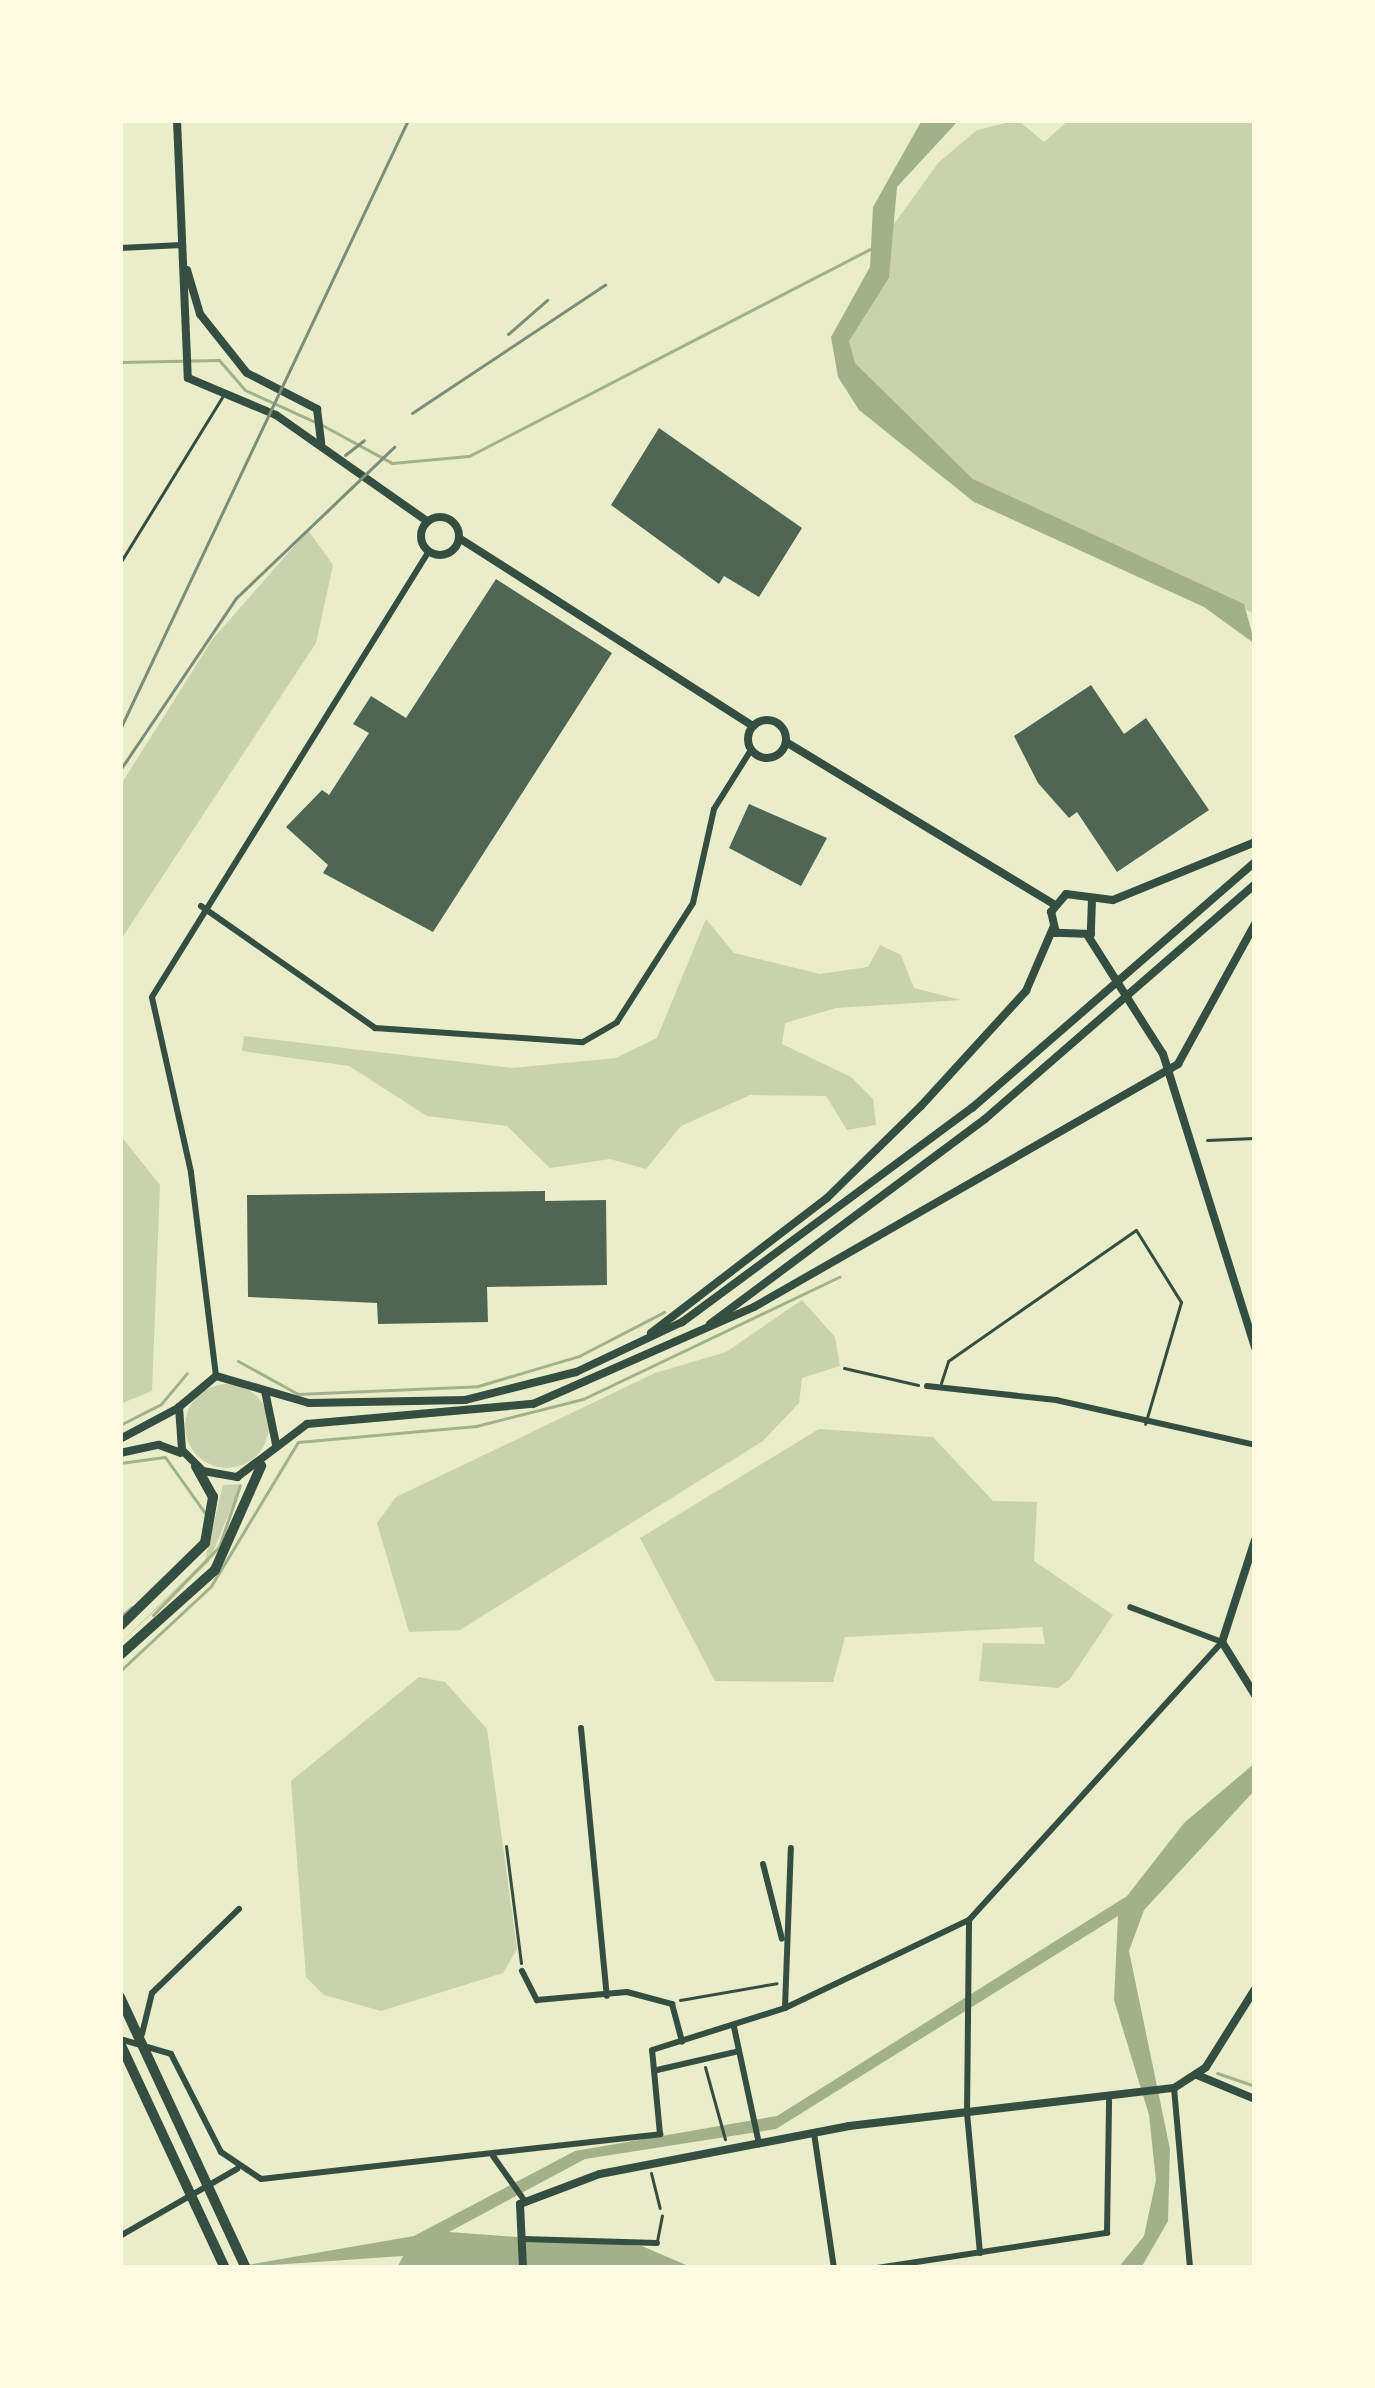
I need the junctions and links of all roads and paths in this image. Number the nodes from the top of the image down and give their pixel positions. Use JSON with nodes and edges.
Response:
{"nodes":[{"id":1,"x":177,"y":120,"type":"edge"},
{"id":2,"x":183,"y":245,"type":"junction"},
{"id":3,"x":120,"y":248,"type":"edge"},
{"id":4,"x":223,"y":396,"type":"junction"},
{"id":5,"x":321,"y":445,"type":"junction"},
{"id":6,"x":427,"y":521,"type":"junction"},
{"id":7,"x":459,"y":538,"type":"junction"},
{"id":8,"x":429,"y":551,"type":"junction"},
{"id":9,"x":120,"y":563,"type":"edge"},
{"id":10,"x":753,"y":726,"type":"junction"},
{"id":11,"x":786,"y":742,"type":"junction"},
{"id":12,"x":751,"y":750,"type":"junction"},
{"id":13,"x":1255,"y":842,"type":"edge"},
{"id":14,"x":1255,"y":862,"type":"edge"},
{"id":15,"x":1255,"y":884,"type":"edge"},
{"id":16,"x":1092,"y":899,"type":"junction"},
{"id":17,"x":1054,"y":904,"type":"junction"},
{"id":18,"x":201,"y":906,"type":"junction"},
{"id":19,"x":1255,"y":924,"type":"edge"},
{"id":20,"x":1053,"y":928,"type":"junction"},
{"id":21,"x":1088,"y":937,"type":"junction"},
{"id":22,"x":1169,"y":1070,"type":"junction"},
{"id":23,"x":1255,"y":1138,"type":"edge"},
{"id":24,"x":1207,"y":1140,"type":"dead end"},
{"id":25,"x":1255,"y":1348,"type":"edge"},
{"id":26,"x":622,"y":1353,"type":"junction"},
{"id":27,"x":657,"y":1354,"type":"junction"},
{"id":28,"x":844,"y":1368,"type":"dead end"},
{"id":29,"x":216,"y":1376,"type":"junction"},
{"id":30,"x":927,"y":1386,"type":"joint"},
{"id":31,"x":262,"y":1388,"type":"junction"},
{"id":32,"x":940,"y":1388,"type":"junction"},
{"id":33,"x":179,"y":1407,"type":"junction"},
{"id":34,"x":1145,"y":1424,"type":"junction"},
{"id":35,"x":120,"y":1439,"type":"edge"},
{"id":36,"x":275,"y":1445,"type":"junction"},
{"id":37,"x":1255,"y":1445,"type":"edge"},
{"id":38,"x":120,"y":1453,"type":"edge"},
{"id":39,"x":191,"y":1462,"type":"junction"},
{"id":40,"x":261,"y":1466,"type":"junction"},
{"id":41,"x":1255,"y":1540,"type":"edge"},
{"id":42,"x":1130,"y":1607,"type":"dead end"},
{"id":43,"x":120,"y":1626,"type":"edge"},
{"id":44,"x":1222,"y":1642,"type":"junction"},
{"id":45,"x":120,"y":1655,"type":"edge"},
{"id":46,"x":1255,"y":1695,"type":"edge"},
{"id":47,"x":581,"y":1728,"type":"dead end"},
{"id":48,"x":506,"y":1846,"type":"dead end"},
{"id":49,"x":790,"y":1848,"type":"dead end"},
{"id":50,"x":763,"y":1864,"type":"dead end"},
{"id":51,"x":238,"y":1909,"type":"dead end"},
{"id":52,"x":969,"y":1920,"type":"junction"},
{"id":53,"x":782,"y":1939,"type":"junction"},
{"id":54,"x":522,"y":1971,"type":"joint"},
{"id":55,"x":778,"y":1983,"type":"junction"},
{"id":56,"x":1255,"y":1989,"type":"edge"},
{"id":57,"x":607,"y":1996,"type":"junction"},
{"id":58,"x":120,"y":1997,"type":"edge"},
{"id":59,"x":672,"y":2003,"type":"junction"},
{"id":60,"x":785,"y":2008,"type":"junction"},
{"id":61,"x":734,"y":2027,"type":"junction"},
{"id":62,"x":142,"y":2037,"type":"junction"},
{"id":63,"x":682,"y":2042,"type":"junction"},
{"id":64,"x":120,"y":2044,"type":"edge"},
{"id":65,"x":739,"y":2051,"type":"junction"},
{"id":66,"x":703,"y":2060,"type":"junction"},
{"id":67,"x":657,"y":2070,"type":"junction"},
{"id":68,"x":1197,"y":2075,"type":"junction"},
{"id":69,"x":1170,"y":2090,"type":"junction"},
{"id":70,"x":1255,"y":2099,"type":"edge"},
{"id":71,"x":1109,"y":2101,"type":"junction"},
{"id":72,"x":967,"y":2114,"type":"junction"},
{"id":73,"x":814,"y":2133,"type":"junction"},
{"id":74,"x":726,"y":2140,"type":"dead end"},
{"id":75,"x":759,"y":2140,"type":"junction"},
{"id":76,"x":493,"y":2156,"type":"junction"},
{"id":77,"x":237,"y":2169,"type":"junction"},
{"id":78,"x":651,"y":2174,"type":"dead end"},
{"id":79,"x":522,"y":2197,"type":"junction"},
{"id":80,"x":662,"y":2216,"type":"joint"},
{"id":81,"x":120,"y":2236,"type":"edge"},
{"id":82,"x":520,"y":2239,"type":"junction"},
{"id":83,"x":657,"y":2243,"type":"joint"},
{"id":84,"x":980,"y":2253,"type":"junction"},
{"id":85,"x":225,"y":2268,"type":"edge"},
{"id":86,"x":246,"y":2268,"type":"edge"},
{"id":87,"x":523,"y":2268,"type":"edge"},
{"id":88,"x":834,"y":2268,"type":"edge"},
{"id":89,"x":878,"y":2268,"type":"edge"},
{"id":90,"x":1190,"y":2268,"type":"edge"}],
"edges":[{"from":1,"to":2,"type":"main road"},
{"from":2,"to":3,"type":"street"},
{"from":2,"to":4,"type":"main road"},
{"from":2,"to":5,"type":"main road"},
{"from":4,"to":5,"type":"main road"},
{"from":4,"to":9,"type":"lane"},
{"from":5,"to":6,"type":"main road"},
{"from":6,"to":7,"type":"main road"},
{"from":6,"to":8,"type":"main road"},
{"from":7,"to":8,"type":"main road"},
{"from":7,"to":10,"type":"main road"},
{"from":8,"to":18,"type":"street"},
{"from":10,"to":11,"type":"main road"},
{"from":10,"to":12,"type":"main road"},
{"from":11,"to":12,"type":"main road"},
{"from":11,"to":17,"type":"main road"},
{"from":12,"to":18,"type":"street"},
{"from":13,"to":16,"type":"main road"},
{"from":14,"to":26,"type":"main road"},
{"from":15,"to":27,"type":"main road"},
{"from":16,"to":17,"type":"main road"},
{"from":16,"to":21,"type":"main road"},
{"from":17,"to":20,"type":"main road"},
{"from":18,"to":29,"type":"street"},
{"from":19,"to":22,"type":"main road"},
{"from":20,"to":21,"type":"main road"},
{"from":20,"to":26,"type":"main road"},
{"from":21,"to":22,"type":"main road"},
{"from":22,"to":25,"type":"main road"},
{"from":22,"to":27,"type":"main road"},
{"from":23,"to":24,"type":"path"},
{"from":26,"to":31,"type":"main road"},
{"from":27,"to":36,"type":"main road"},
{"from":28,"to":30,"type":"path"},
{"from":29,"to":31,"type":"main road"},
{"from":29,"to":33,"type":"main road"},
{"from":30,"to":32,"type":"street"},
{"from":31,"to":36,"type":"main road"},
{"from":32,"to":34,"type":"street"},
{"from":32,"to":34,"type":"lane"},
{"from":33,"to":35,"type":"main road"},
{"from":33,"to":39,"type":"main road"},
{"from":34,"to":37,"type":"street"},
{"from":36,"to":40,"type":"main road"},
{"from":38,"to":39,"type":"main road"},
{"from":39,"to":40,"type":"main road"},
{"from":39,"to":43,"type":"highway"},
{"from":40,"to":45,"type":"highway"},
{"from":41,"to":44,"type":"main road"},
{"from":42,"to":44,"type":"street"},
{"from":44,"to":46,"type":"main road"},
{"from":44,"to":52,"type":"street"},
{"from":47,"to":57,"type":"street"},
{"from":48,"to":54,"type":"path"},
{"from":49,"to":53,"type":"street"},
{"from":50,"to":53,"type":"street"},
{"from":51,"to":62,"type":"street"},
{"from":52,"to":60,"type":"street"},
{"from":52,"to":72,"type":"street"},
{"from":53,"to":55,"type":"street"},
{"from":54,"to":57,"type":"street"},
{"from":55,"to":59,"type":"path"},
{"from":55,"to":60,"type":"street"},
{"from":56,"to":68,"type":"main road"},
{"from":57,"to":59,"type":"street"},
{"from":58,"to":86,"type":"highway"},
{"from":59,"to":63,"type":"street"},
{"from":60,"to":61,"type":"street"},
{"from":61,"to":63,"type":"street"},
{"from":61,"to":65,"type":"street"},
{"from":62,"to":64,"type":"street"},
{"from":62,"to":77,"type":"street"},
{"from":63,"to":67,"type":"street"},
{"from":64,"to":85,"type":"highway"},
{"from":65,"to":66,"type":"street"},
{"from":65,"to":75,"type":"street"},
{"from":66,"to":67,"type":"street"},
{"from":66,"to":74,"type":"path"},
{"from":67,"to":76,"type":"street"},
{"from":68,"to":69,"type":"main road"},
{"from":68,"to":70,"type":"main road"},
{"from":69,"to":71,"type":"main road"},
{"from":69,"to":90,"type":"street"},
{"from":71,"to":72,"type":"main road"},
{"from":71,"to":84,"type":"street"},
{"from":72,"to":73,"type":"main road"},
{"from":72,"to":84,"type":"street"},
{"from":73,"to":75,"type":"main road"},
{"from":73,"to":88,"type":"street"},
{"from":75,"to":79,"type":"main road"},
{"from":76,"to":77,"type":"street"},
{"from":76,"to":79,"type":"street"},
{"from":77,"to":81,"type":"street"},
{"from":78,"to":80,"type":"path"},
{"from":79,"to":82,"type":"main road"},
{"from":80,"to":83,"type":"lane"},
{"from":82,"to":83,"type":"street"},
{"from":82,"to":87,"type":"main road"},
{"from":84,"to":89,"type":"street"}]}
